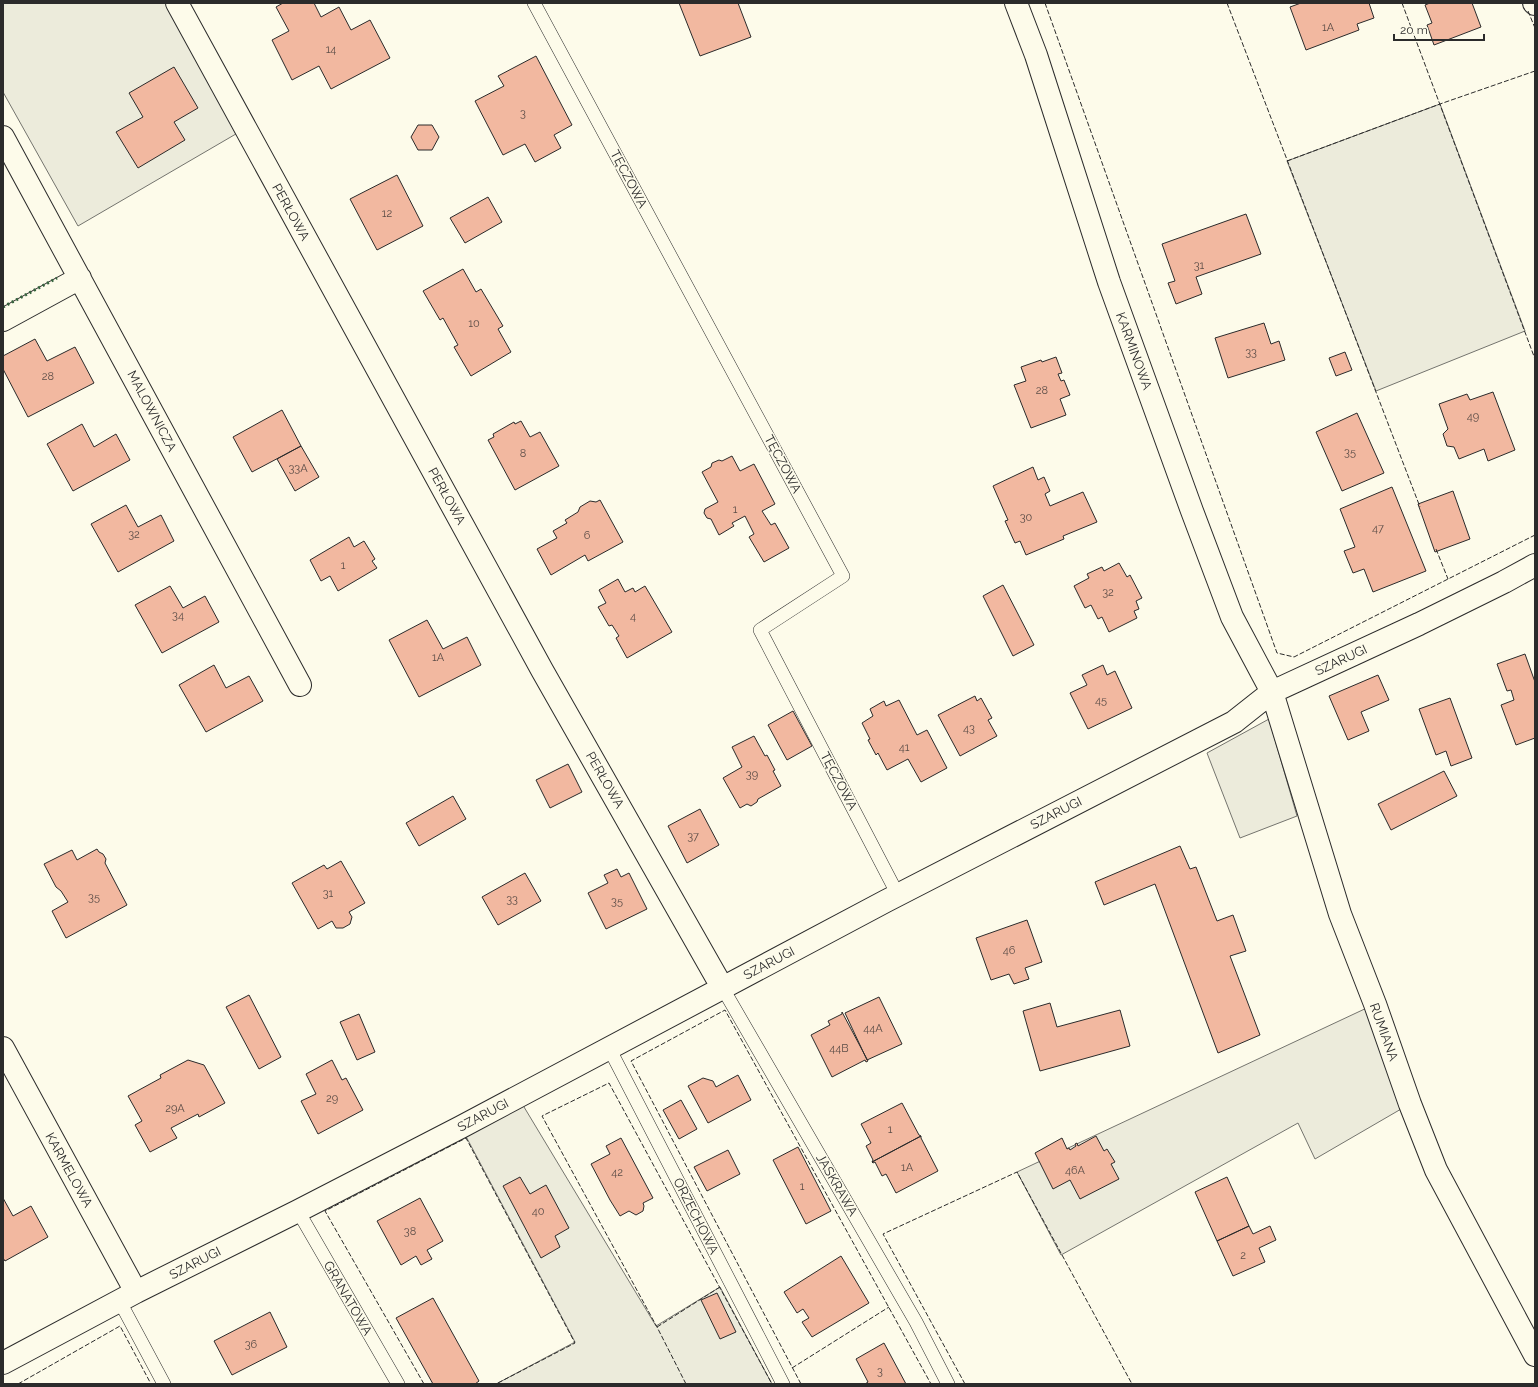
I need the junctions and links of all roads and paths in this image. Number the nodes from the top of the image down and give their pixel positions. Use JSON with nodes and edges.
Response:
{"nodes":[{"id":1,"x":177,"y":3,"type":"edge"},
{"id":2,"x":534,"y":3,"type":"edge"},
{"id":3,"x":1016,"y":3,"type":"edge"},
{"id":4,"x":3,"y":137,"type":"edge"},
{"id":5,"x":80,"y":278,"type":"junction"},
{"id":6,"x":3,"y":320,"type":"edge"},
{"id":7,"x":1535,"y":565,"type":"edge"},
{"id":8,"x":300,"y":685,"type":"dead end"},
{"id":9,"x":1272,"y":692,"type":"junction"},
{"id":10,"x":898,"y":895,"type":"junction"},
{"id":11,"x":722,"y":987,"type":"junction"},
{"id":12,"x":3,"y":1048,"type":"edge"},
{"id":13,"x":609,"y":1048,"type":"junction"},
{"id":14,"x":298,"y":1211,"type":"junction"},
{"id":15,"x":127,"y":1296,"type":"junction"},
{"id":16,"x":1535,"y":1355,"type":"edge"},
{"id":17,"x":3,"y":1363,"type":"edge"},
{"id":18,"x":164,"y":1384,"type":"edge"},
{"id":19,"x":398,"y":1384,"type":"edge"},
{"id":20,"x":783,"y":1384,"type":"edge"},
{"id":21,"x":948,"y":1384,"type":"edge"}],
"edges":[{"from":1,"to":11,"type":"street","name":"PERŁOWA"},
{"from":2,"to":10,"type":"lane","name":"TĘCZOWA"},
{"from":3,"to":9,"type":"street","name":"KARMINOWA"},
{"from":4,"to":5,"type":"street","name":"MALOWNICZA"},
{"from":5,"to":6,"type":"street"},
{"from":5,"to":8,"type":"street","name":"MALOWNICZA"},
{"from":7,"to":9,"type":"street","name":"SZARUGI"},
{"from":9,"to":10,"type":"street","name":"SZARUGI"},
{"from":9,"to":16,"type":"street","name":"RUMIANA"},
{"from":10,"to":11,"type":"street","name":"SZARUGI"},
{"from":11,"to":13,"type":"street","name":"SZARUGI"},
{"from":11,"to":21,"type":"lane","name":"JASKRAWA"},
{"from":12,"to":15,"type":"street","name":"KARMELOWA"},
{"from":13,"to":14,"type":"street","name":"SZARUGI"},
{"from":13,"to":20,"type":"lane","name":"ORZECHOWA"},
{"from":14,"to":15,"type":"street","name":"SZARUGI"},
{"from":14,"to":19,"type":"lane","name":"GRANATOWA"},
{"from":15,"to":17,"type":"street","name":"SZARUGI"},
{"from":15,"to":18,"type":"lane"}]}
